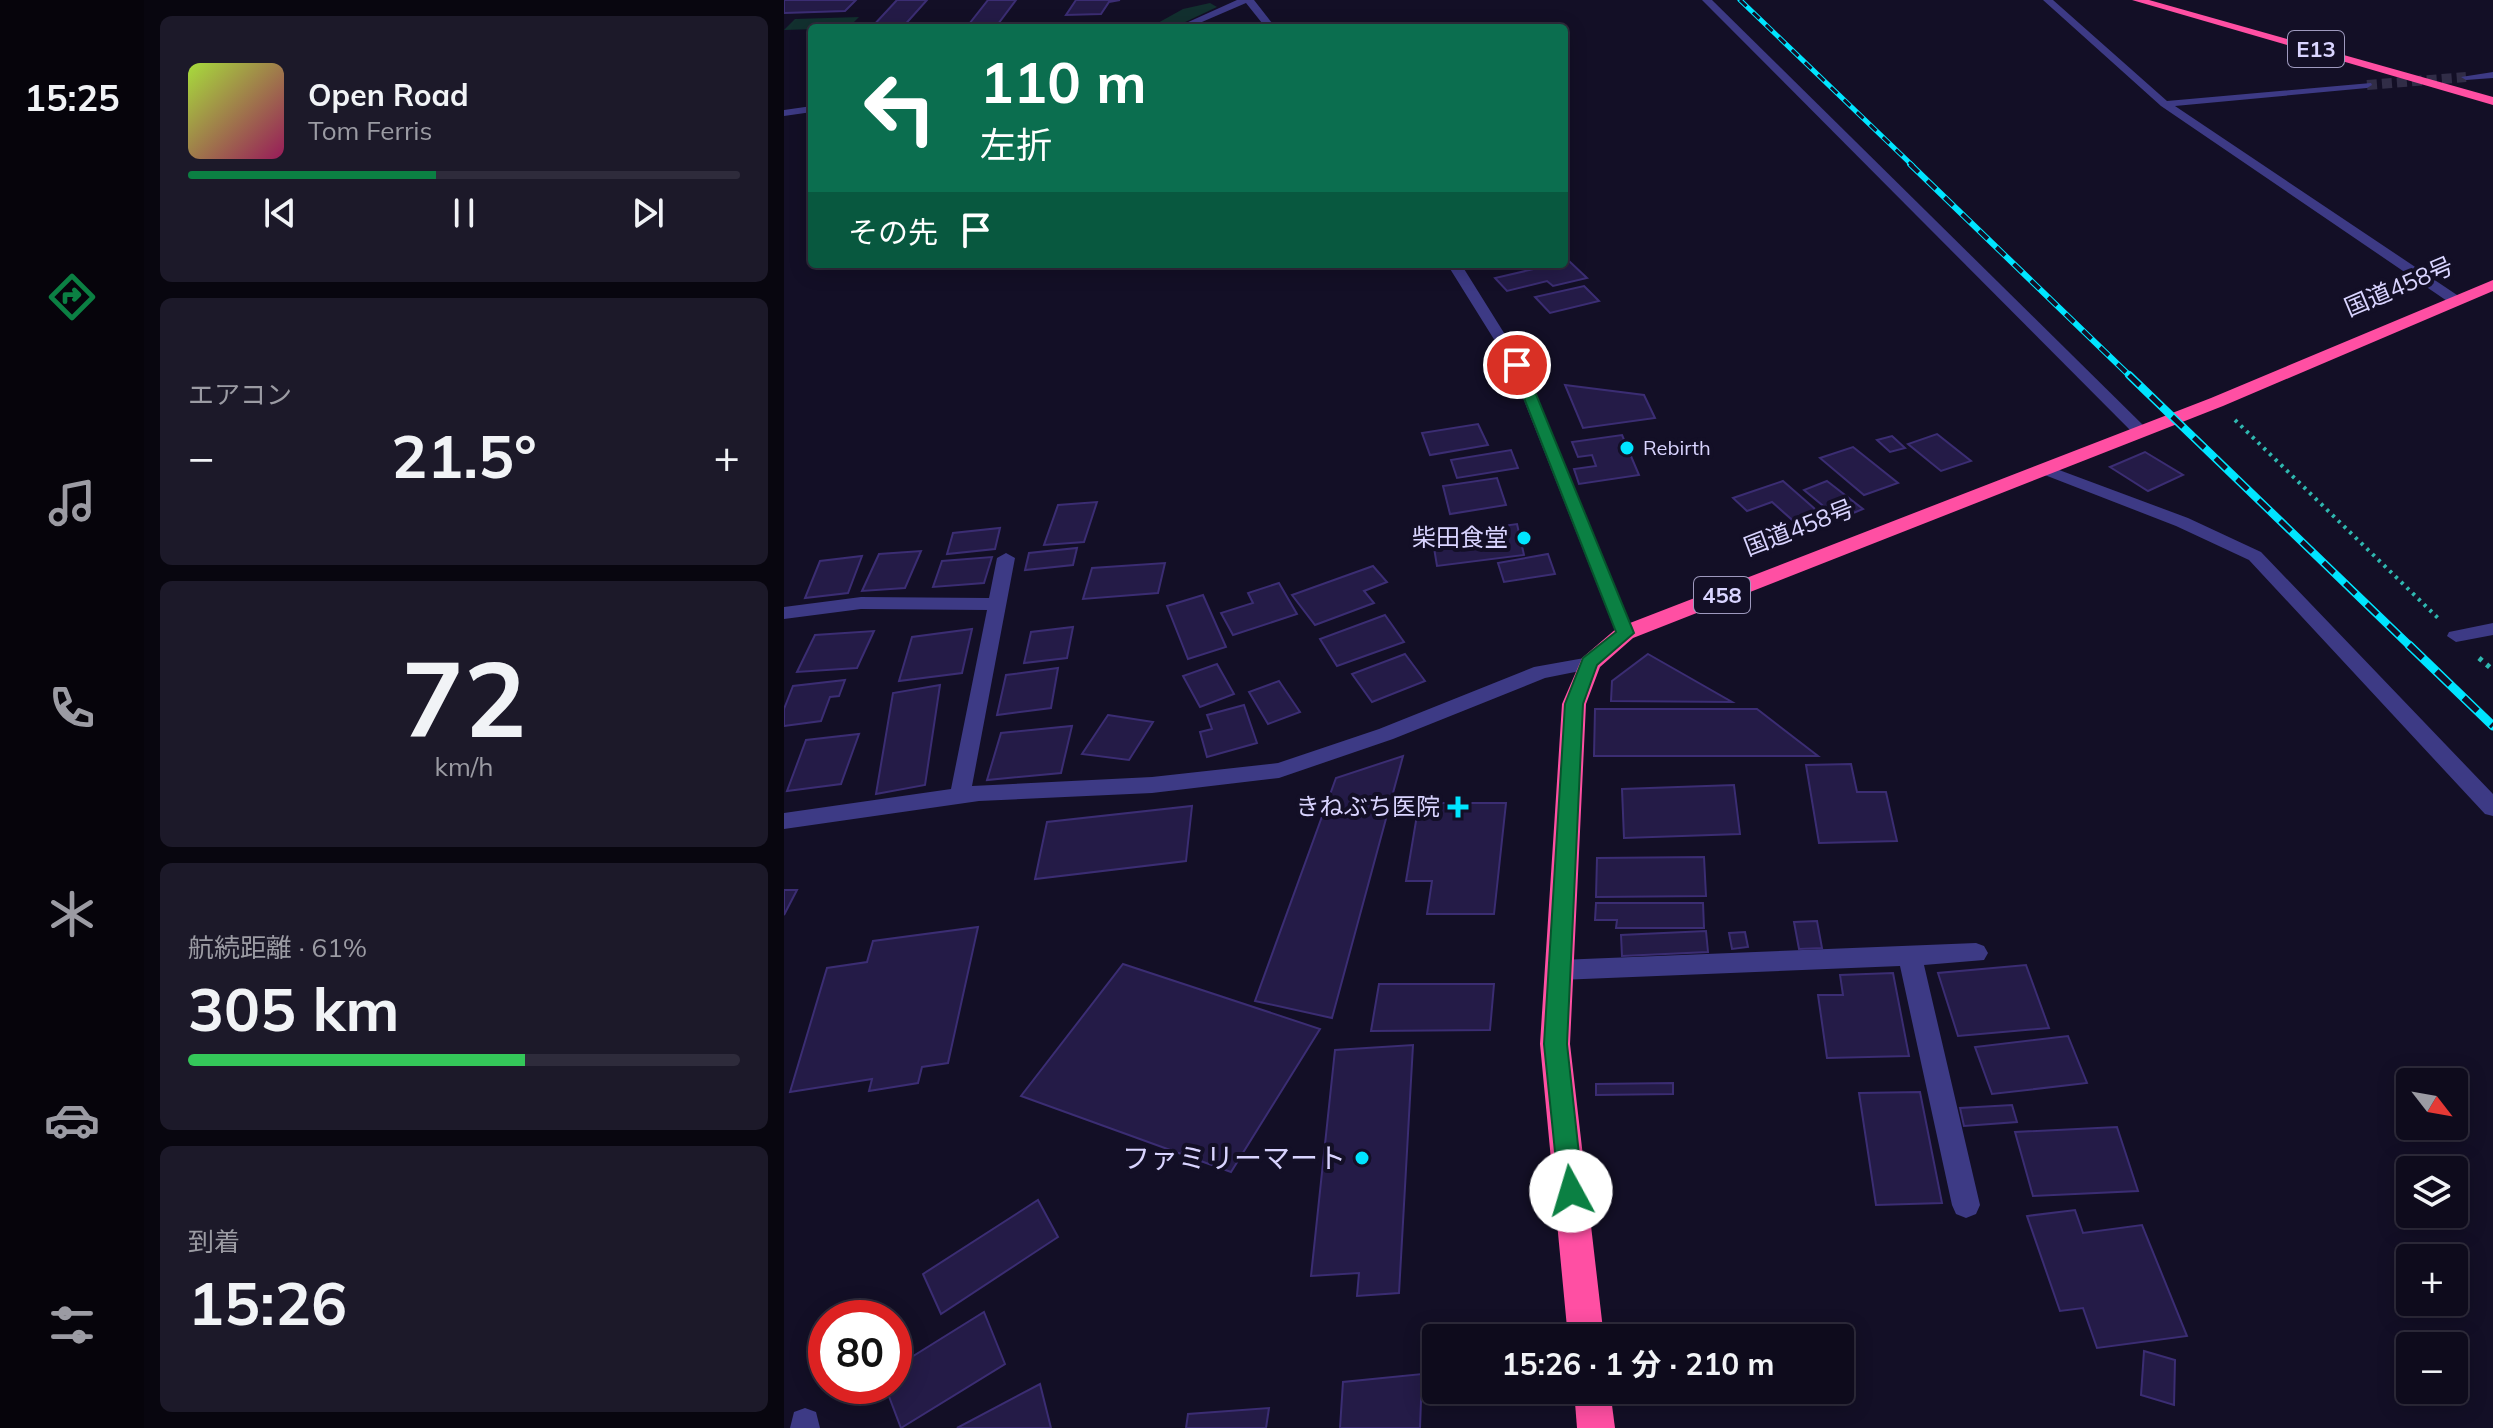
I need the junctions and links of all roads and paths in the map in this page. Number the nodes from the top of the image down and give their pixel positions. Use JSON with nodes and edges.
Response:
{"nodes":[{"id":1,"x":1247,"y":0,"type":"edge"},
{"id":2,"x":1707,"y":0,"type":"edge"},
{"id":3,"x":2048,"y":0,"type":"edge"},
{"id":4,"x":2137,"y":0,"type":"edge"},
{"id":5,"x":1190,"y":24,"type":"edge"},
{"id":6,"x":1268,"y":24,"type":"edge"},
{"id":7,"x":2493,"y":75,"type":"edge"},
{"id":8,"x":2466,"y":77,"type":"tunnel mouth"},
{"id":9,"x":2367,"y":85,"type":"tunnel mouth"},
{"id":10,"x":2493,"y":101,"type":"edge"},
{"id":11,"x":2165,"y":104,"type":"junction"},
{"id":12,"x":808,"y":110,"type":"edge"},
{"id":13,"x":784,"y":113,"type":"edge"},
{"id":14,"x":1456,"y":268,"type":"edge"},
{"id":15,"x":2493,"y":285,"type":"edge"},
{"id":16,"x":2455,"y":300,"type":"junction"},
{"id":17,"x":2217,"y":402,"type":"junction"},
{"id":18,"x":2140,"y":431,"type":"junction"},
{"id":19,"x":2043,"y":469,"type":"junction"},
{"id":20,"x":1006,"y":558,"type":"dead end"},
{"id":21,"x":997,"y":604,"type":"junction"},
{"id":22,"x":784,"y":613,"type":"edge"},
{"id":23,"x":2493,"y":629,"type":"edge"},
{"id":24,"x":1625,"y":633,"type":"junction"},
{"id":25,"x":2456,"y":636,"type":"junction"},
{"id":26,"x":1590,"y":663,"type":"junction"},
{"id":27,"x":2493,"y":670,"type":"edge"},
{"id":28,"x":960,"y":795,"type":"junction"},
{"id":29,"x":2493,"y":808,"type":"edge"},
{"id":30,"x":784,"y":821,"type":"edge"},
{"id":31,"x":1976,"y":953,"type":"dead end"},
{"id":32,"x":1910,"y":956,"type":"junction"},
{"id":33,"x":1559,"y":970,"type":"junction"},
{"id":34,"x":1966,"y":1205,"type":"dead end"},
{"id":35,"x":1585,"y":1324,"type":"edge"},
{"id":36,"x":1593,"y":1404,"type":"edge"},
{"id":37,"x":1596,"y":1428,"type":"edge"}],
"edges":[{"from":1,"to":5,"type":"street"},
{"from":1,"to":6,"type":"street"},
{"from":2,"to":18,"type":"street"},
{"from":3,"to":11,"type":"street"},
{"from":4,"to":10,"type":"highway","number":"E13"},
{"from":7,"to":8,"type":"street"},
{"from":9,"to":11,"type":"street"},
{"from":11,"to":16,"type":"street"},
{"from":12,"to":13,"type":"street"},
{"from":14,"to":24,"type":"street"},
{"from":15,"to":16,"type":"highway","name":"国道458号","number":"458"},
{"from":16,"to":17,"type":"highway","name":"国道458号","number":"458"},
{"from":17,"to":18,"type":"highway","name":"国道458号","number":"458"},
{"from":17,"to":25,"type":"path"},
{"from":18,"to":19,"type":"highway","name":"国道458号","number":"458"},
{"from":19,"to":24,"type":"highway","name":"国道458号","number":"458"},
{"from":19,"to":29,"type":"street"},
{"from":20,"to":21,"type":"street"},
{"from":21,"to":22,"type":"street"},
{"from":21,"to":28,"type":"street"},
{"from":23,"to":25,"type":"street"},
{"from":24,"to":26,"type":"highway","name":"国道458号","number":"458"},
{"from":25,"to":27,"type":"path"},
{"from":26,"to":28,"type":"street"},
{"from":26,"to":33,"type":"highway","name":"国道458号","number":"458"},
{"from":28,"to":30,"type":"street"},
{"from":31,"to":32,"type":"street"},
{"from":32,"to":33,"type":"street"},
{"from":32,"to":34,"type":"street"},
{"from":33,"to":35,"type":"highway","name":"国道458号","number":"458"},
{"from":36,"to":37,"type":"highway"}]}
